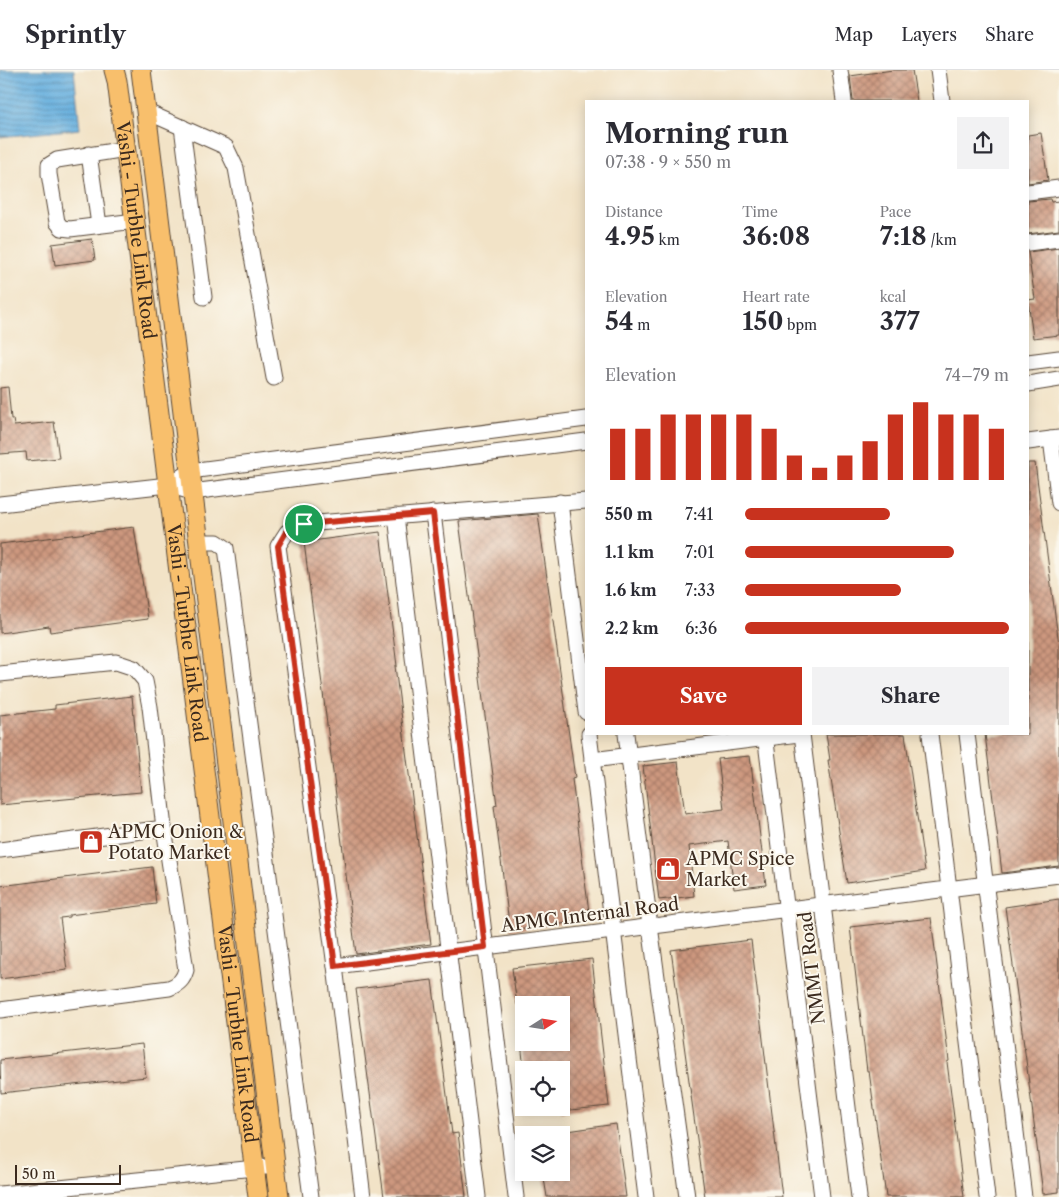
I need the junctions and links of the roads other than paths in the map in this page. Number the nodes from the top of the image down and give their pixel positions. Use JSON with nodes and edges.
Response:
{"nodes":[{"id":1,"x":840,"y":70,"type":"edge"},
{"id":2,"x":938,"y":70,"type":"edge"},
{"id":3,"x":142,"y":72,"type":"edge"},
{"id":4,"x":114,"y":74,"type":"edge"},
{"id":5,"x":844,"y":100,"type":"edge"},
{"id":6,"x":942,"y":100,"type":"edge"},
{"id":7,"x":145,"y":111,"type":"junction"},
{"id":8,"x":182,"y":127,"type":"junction"},
{"id":9,"x":126,"y":149,"type":"junction"},
{"id":10,"x":89,"y":154,"type":"junction"},
{"id":11,"x":1059,"y":188,"type":"edge"},
{"id":12,"x":1029,"y":192,"type":"edge"},
{"id":13,"x":135,"y":221,"type":"junction"},
{"id":14,"x":99,"y":225,"type":"junction"},
{"id":15,"x":1059,"y":239,"type":"edge"},
{"id":16,"x":1029,"y":243,"type":"edge"},
{"id":17,"x":204,"y":297,"type":"dead end"},
{"id":18,"x":1059,"y":358,"type":"edge"},
{"id":19,"x":1029,"y":362,"type":"edge"},
{"id":20,"x":274,"y":378,"type":"dead end"},
{"id":21,"x":1059,"y":380,"type":"edge"},
{"id":22,"x":1029,"y":384,"type":"edge"},
{"id":23,"x":585,"y":419,"type":"edge"},
{"id":24,"x":1055,"y":438,"type":"edge"},
{"id":25,"x":585,"y":441,"type":"edge"},
{"id":26,"x":1029,"y":442,"type":"edge"},
{"id":27,"x":190,"y":471,"type":"junction"},
{"id":28,"x":168,"y":485,"type":"junction"},
{"id":29,"x":192,"y":492,"type":"junction"},
{"id":30,"x":585,"y":501,"type":"edge"},
{"id":31,"x":560,"y":502,"type":"junction"},
{"id":32,"x":1059,"y":503,"type":"edge"},
{"id":33,"x":0,"y":504,"type":"edge"},
{"id":34,"x":433,"y":513,"type":"junction"},
{"id":35,"x":396,"y":516,"type":"junction"},
{"id":36,"x":198,"y":542,"type":"junction"},
{"id":37,"x":0,"y":674,"type":"edge"},
{"id":38,"x":585,"y":704,"type":"edge"},
{"id":39,"x":589,"y":735,"type":"edge"},
{"id":40,"x":626,"y":735,"type":"edge"},
{"id":41,"x":782,"y":735,"type":"edge"},
{"id":42,"x":800,"y":735,"type":"edge"},
{"id":43,"x":930,"y":735,"type":"edge"},
{"id":44,"x":967,"y":735,"type":"edge"},
{"id":45,"x":765,"y":736,"type":"edge"},
{"id":46,"x":629,"y":756,"type":"junction"},
{"id":47,"x":592,"y":760,"type":"junction"},
{"id":48,"x":164,"y":828,"type":"junction"},
{"id":49,"x":0,"y":850,"type":"edge"},
{"id":50,"x":1059,"y":875,"type":"edge"},
{"id":51,"x":986,"y":884,"type":"junction"},
{"id":52,"x":949,"y":889,"type":"junction"},
{"id":53,"x":823,"y":905,"type":"junction"},
{"id":54,"x":786,"y":909,"type":"junction"},
{"id":55,"x":650,"y":926,"type":"junction"},
{"id":56,"x":614,"y":931,"type":"junction"},
{"id":57,"x":485,"y":947,"type":"junction"},
{"id":58,"x":448,"y":951,"type":"junction"},
{"id":59,"x":335,"y":966,"type":"junction"},
{"id":60,"x":0,"y":1010,"type":"edge"},
{"id":61,"x":275,"y":1166,"type":"junction"},
{"id":62,"x":254,"y":1168,"type":"junction"},
{"id":63,"x":0,"y":1194,"type":"edge"},
{"id":64,"x":258,"y":1197,"type":"edge"},
{"id":65,"x":279,"y":1197,"type":"edge"},
{"id":66,"x":311,"y":1197,"type":"edge"},
{"id":67,"x":363,"y":1197,"type":"edge"},
{"id":68,"x":478,"y":1197,"type":"edge"},
{"id":69,"x":516,"y":1197,"type":"edge"},
{"id":70,"x":646,"y":1197,"type":"edge"},
{"id":71,"x":688,"y":1197,"type":"edge"},
{"id":72,"x":822,"y":1197,"type":"edge"},
{"id":73,"x":859,"y":1197,"type":"edge"},
{"id":74,"x":987,"y":1197,"type":"edge"},
{"id":75,"x":1024,"y":1197,"type":"edge"}],
"edges":[{"from":1,"to":5,"type":"street"},
{"from":2,"to":6,"type":"street"},
{"from":3,"to":7,"type":"main road","name":"Vashi - Turbhe Link Road"},
{"from":4,"to":9,"type":"main road","name":"Vashi - Turbhe Link Road"},
{"from":7,"to":8,"type":"street"},
{"from":7,"to":27,"type":"main road","name":"Vashi - Turbhe Link Road"},
{"from":8,"to":17,"type":"street"},
{"from":8,"to":20,"type":"street"},
{"from":9,"to":10,"type":"street"},
{"from":9,"to":13,"type":"main road","name":"Vashi - Turbhe Link Road"},
{"from":10,"to":14,"type":"street"},
{"from":10,"to":14,"type":"street"},
{"from":11,"to":12,"type":"street"},
{"from":13,"to":14,"type":"street"},
{"from":13,"to":28,"type":"main road","name":"Vashi - Turbhe Link Road"},
{"from":15,"to":16,"type":"street"},
{"from":18,"to":19,"type":"street"},
{"from":21,"to":22,"type":"street"},
{"from":23,"to":27,"type":"street"},
{"from":24,"to":26,"type":"street"},
{"from":24,"to":32,"type":"street"},
{"from":25,"to":29,"type":"street"},
{"from":27,"to":28,"type":"street"},
{"from":27,"to":29,"type":"main road","name":"Vashi - Turbhe Link Road"},
{"from":28,"to":29,"type":"street"},
{"from":28,"to":33,"type":"street"},
{"from":28,"to":62,"type":"main road","name":"Vashi - Turbhe Link Road"},
{"from":29,"to":36,"type":"main road","name":"Vashi - Turbhe Link Road"},
{"from":30,"to":31,"type":"street"},
{"from":31,"to":34,"type":"street"},
{"from":31,"to":38,"type":"street"},
{"from":34,"to":35,"type":"street"},
{"from":34,"to":57,"type":"street"},
{"from":35,"to":58,"type":"street"},
{"from":35,"to":59,"type":"street"},
{"from":36,"to":61,"type":"main road","name":"Vashi - Turbhe Link Road"},
{"from":36,"to":66,"type":"street"},
{"from":37,"to":48,"type":"street"},
{"from":39,"to":47,"type":"street"},
{"from":40,"to":46,"type":"street"},
{"from":41,"to":45,"type":"street"},
{"from":42,"to":53,"type":"street","name":"NMMT Road"},
{"from":43,"to":52,"type":"street"},
{"from":44,"to":51,"type":"street"},
{"from":45,"to":46,"type":"street"},
{"from":45,"to":54,"type":"street"},
{"from":46,"to":47,"type":"street"},
{"from":46,"to":55,"type":"street"},
{"from":47,"to":56,"type":"street"},
{"from":48,"to":49,"type":"street"},
{"from":48,"to":60,"type":"street"},
{"from":50,"to":51,"type":"street","name":"APMC Internal Road"},
{"from":51,"to":52,"type":"street","name":"APMC Internal Road"},
{"from":51,"to":75,"type":"street"},
{"from":52,"to":53,"type":"street","name":"APMC Internal Road"},
{"from":52,"to":74,"type":"street"},
{"from":53,"to":54,"type":"street","name":"APMC Internal Road"},
{"from":53,"to":73,"type":"street","name":"NMMT Road"},
{"from":54,"to":55,"type":"street","name":"APMC Internal Road"},
{"from":54,"to":72,"type":"street"},
{"from":55,"to":56,"type":"street","name":"APMC Internal Road"},
{"from":55,"to":71,"type":"street"},
{"from":56,"to":57,"type":"street","name":"APMC Internal Road"},
{"from":56,"to":70,"type":"street"},
{"from":57,"to":58,"type":"street","name":"APMC Internal Road"},
{"from":57,"to":69,"type":"street"},
{"from":58,"to":59,"type":"street","name":"APMC Internal Road"},
{"from":58,"to":68,"type":"street"},
{"from":59,"to":67,"type":"street"},
{"from":61,"to":62,"type":"street"},
{"from":61,"to":65,"type":"main road","name":"Vashi - Turbhe Link Road"},
{"from":62,"to":63,"type":"street"},
{"from":62,"to":64,"type":"main road","name":"Vashi - Turbhe Link Road"}]}
